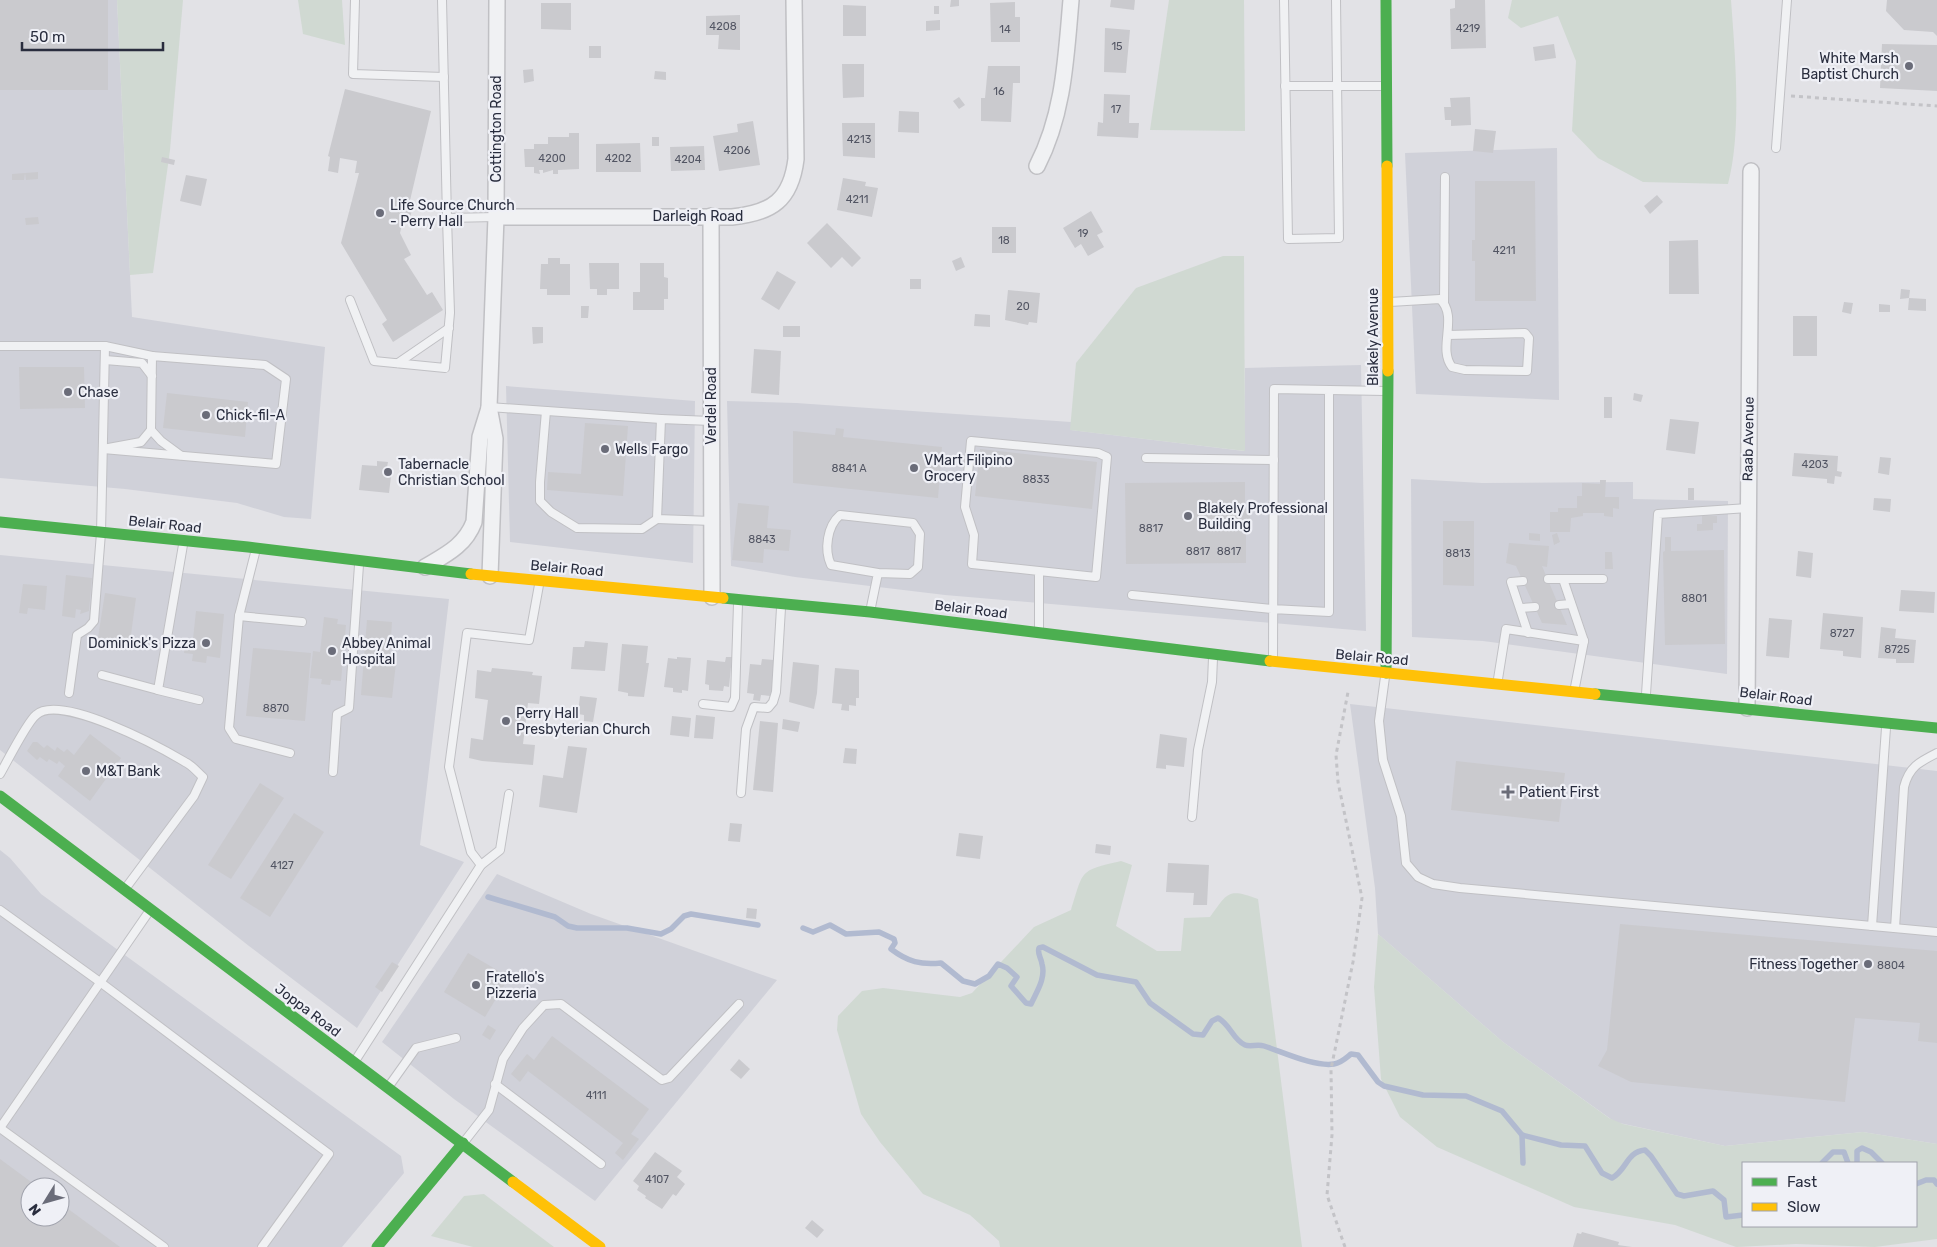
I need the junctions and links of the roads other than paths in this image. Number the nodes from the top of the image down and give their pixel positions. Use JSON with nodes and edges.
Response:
{"nodes":[{"id":1,"x":355,"y":0,"type":"edge"},
{"id":2,"x":442,"y":0,"type":"edge"},
{"id":3,"x":497,"y":0,"type":"edge"},
{"id":4,"x":794,"y":0,"type":"edge"},
{"id":5,"x":1071,"y":0,"type":"edge"},
{"id":6,"x":1284,"y":0,"type":"edge"},
{"id":7,"x":1336,"y":0,"type":"edge"},
{"id":8,"x":1386,"y":0,"type":"edge"},
{"id":9,"x":1787,"y":0,"type":"edge"},
{"id":10,"x":444,"y":77,"type":"junction"},
{"id":11,"x":1285,"y":86,"type":"junction"},
{"id":12,"x":1337,"y":86,"type":"junction"},
{"id":13,"x":1387,"y":86,"type":"junction"},
{"id":14,"x":1776,"y":148,"type":"dead end"},
{"id":15,"x":1037,"y":166,"type":"dead end"},
{"id":16,"x":1751,"y":171,"type":"dead end"},
{"id":17,"x":1445,"y":177,"type":"dead end"},
{"id":18,"x":711,"y":216,"type":"junction"},
{"id":19,"x":496,"y":217,"type":"junction"},
{"id":20,"x":447,"y":218,"type":"junction"},
{"id":21,"x":350,"y":300,"type":"dead end"},
{"id":22,"x":1388,"y":302,"type":"junction"},
{"id":23,"x":1444,"y":303,"type":"junction"},
{"id":24,"x":449,"y":328,"type":"junction"},
{"id":25,"x":1448,"y":335,"type":"junction"},
{"id":26,"x":0,"y":346,"type":"edge"},
{"id":27,"x":105,"y":346,"type":"junction"},
{"id":28,"x":152,"y":356,"type":"junction"},
{"id":29,"x":105,"y":360,"type":"junction"},
{"id":30,"x":398,"y":363,"type":"junction"},
{"id":31,"x":152,"y":376,"type":"junction"},
{"id":32,"x":1330,"y":390,"type":"junction"},
{"id":33,"x":1388,"y":391,"type":"junction"},
{"id":34,"x":489,"y":407,"type":"junction"},
{"id":35,"x":546,"y":411,"type":"junction"},
{"id":36,"x":661,"y":419,"type":"junction"},
{"id":37,"x":712,"y":421,"type":"junction"},
{"id":38,"x":151,"y":430,"type":"junction"},
{"id":39,"x":103,"y":449,"type":"junction"},
{"id":40,"x":181,"y":456,"type":"junction"},
{"id":41,"x":1146,"y":458,"type":"dead end"},
{"id":42,"x":1274,"y":460,"type":"junction"},
{"id":43,"x":1748,"y":508,"type":"junction"},
{"id":44,"x":657,"y":519,"type":"junction"},
{"id":45,"x":712,"y":521,"type":"junction"},
{"id":46,"x":0,"y":522,"type":"edge"},
{"id":47,"x":101,"y":532,"type":"junction"},
{"id":48,"x":184,"y":541,"type":"junction"},
{"id":49,"x":256,"y":548,"type":"junction"},
{"id":50,"x":359,"y":561,"type":"junction"},
{"id":51,"x":423,"y":569,"type":"junction"},
{"id":52,"x":1039,"y":571,"type":"junction"},
{"id":53,"x":878,"y":573,"type":"junction"},
{"id":54,"x":490,"y":576,"type":"junction"},
{"id":55,"x":1563,"y":579,"type":"junction"},
{"id":56,"x":1548,"y":580,"type":"dead end"},
{"id":57,"x":1602,"y":580,"type":"dead end"},
{"id":58,"x":540,"y":581,"type":"junction"},
{"id":59,"x":1523,"y":581,"type":"dead end"},
{"id":60,"x":1132,"y":595,"type":"dead end"},
{"id":61,"x":712,"y":597,"type":"junction"},
{"id":62,"x":738,"y":599,"type":"junction"},
{"id":63,"x":781,"y":603,"type":"junction"},
{"id":64,"x":1571,"y":604,"type":"junction"},
{"id":65,"x":1559,"y":605,"type":"dead end"},
{"id":66,"x":1535,"y":607,"type":"dead end"},
{"id":67,"x":1521,"y":608,"type":"junction"},
{"id":68,"x":1272,"y":609,"type":"junction"},
{"id":69,"x":870,"y":612,"type":"junction"},
{"id":70,"x":239,"y":616,"type":"junction"},
{"id":71,"x":302,"y":622,"type":"dead end"},
{"id":72,"x":1039,"y":632,"type":"junction"},
{"id":73,"x":1528,"y":633,"type":"junction"},
{"id":74,"x":1584,"y":641,"type":"junction"},
{"id":75,"x":1213,"y":653,"type":"junction"},
{"id":76,"x":1273,"y":662,"type":"junction"},
{"id":77,"x":1386,"y":673,"type":"junction"},
{"id":78,"x":102,"y":675,"type":"dead end"},
{"id":79,"x":1498,"y":684,"type":"junction"},
{"id":80,"x":158,"y":690,"type":"junction"},
{"id":81,"x":1574,"y":692,"type":"junction"},
{"id":82,"x":70,"y":693,"type":"dead end"},
{"id":83,"x":1646,"y":699,"type":"junction"},
{"id":84,"x":199,"y":700,"type":"dead end"},
{"id":85,"x":703,"y":704,"type":"dead end"},
{"id":86,"x":1747,"y":708,"type":"junction"},
{"id":87,"x":1886,"y":723,"type":"junction"},
{"id":88,"x":1937,"y":728,"type":"edge"},
{"id":89,"x":290,"y":753,"type":"dead end"},
{"id":90,"x":1937,"y":753,"type":"edge"},
{"id":91,"x":333,"y":772,"type":"dead end"},
{"id":92,"x":0,"y":774,"type":"edge"},
{"id":93,"x":741,"y":793,"type":"dead end"},
{"id":94,"x":509,"y":794,"type":"dead end"},
{"id":95,"x":0,"y":796,"type":"edge"},
{"id":96,"x":1192,"y":817,"type":"dead end"},
{"id":97,"x":481,"y":864,"type":"junction"},
{"id":98,"x":124,"y":891,"type":"junction"},
{"id":99,"x":0,"y":910,"type":"edge"},
{"id":100,"x":150,"y":910,"type":"junction"},
{"id":101,"x":1872,"y":926,"type":"junction"},
{"id":102,"x":1895,"y":928,"type":"junction"},
{"id":103,"x":1937,"y":932,"type":"edge"},
{"id":104,"x":100,"y":982,"type":"junction"},
{"id":105,"x":739,"y":1004,"type":"dead end"},
{"id":106,"x":456,"y":1038,"type":"dead end"},
{"id":107,"x":354,"y":1062,"type":"junction"},
{"id":108,"x":495,"y":1084,"type":"junction"},
{"id":109,"x":388,"y":1088,"type":"junction"},
{"id":110,"x":0,"y":1128,"type":"edge"},
{"id":111,"x":463,"y":1143,"type":"junction"},
{"id":112,"x":601,"y":1164,"type":"dead end"},
{"id":113,"x":164,"y":1247,"type":"edge"},
{"id":114,"x":262,"y":1247,"type":"edge"},
{"id":115,"x":377,"y":1247,"type":"edge"},
{"id":116,"x":600,"y":1247,"type":"edge"}],
"edges":[{"from":1,"to":10,"type":"lane"},
{"from":2,"to":10,"type":"lane"},
{"from":3,"to":19,"type":"street","name":"Cottington Road"},
{"from":4,"to":18,"type":"street","name":"Darleigh Road"},
{"from":5,"to":15,"type":"street"},
{"from":6,"to":11,"type":"lane"},
{"from":7,"to":12,"type":"lane"},
{"from":8,"to":13,"type":"main road","name":"Blakely Avenue"},
{"from":9,"to":14,"type":"lane"},
{"from":10,"to":20,"type":"lane"},
{"from":11,"to":12,"type":"lane"},
{"from":11,"to":12,"type":"lane"},
{"from":12,"to":13,"type":"lane"},
{"from":13,"to":22,"type":"main road","name":"Blakely Avenue"},
{"from":16,"to":43,"type":"street","name":"Raab Avenue"},
{"from":17,"to":23,"type":"lane"},
{"from":18,"to":19,"type":"street","name":"Darleigh Road"},
{"from":18,"to":37,"type":"street","name":"Verdel Road"},
{"from":19,"to":20,"type":"lane"},
{"from":19,"to":34,"type":"street","name":"Cottington Road"},
{"from":20,"to":24,"type":"lane"},
{"from":21,"to":30,"type":"lane"},
{"from":22,"to":23,"type":"lane"},
{"from":22,"to":33,"type":"main road","name":"Blakely Avenue"},
{"from":23,"to":25,"type":"lane"},
{"from":24,"to":30,"type":"lane"},
{"from":24,"to":30,"type":"lane"},
{"from":25,"to":25,"type":"lane"},
{"from":26,"to":27,"type":"lane"},
{"from":27,"to":28,"type":"lane"},
{"from":27,"to":29,"type":"lane"},
{"from":28,"to":31,"type":"lane"},
{"from":28,"to":40,"type":"lane"},
{"from":29,"to":31,"type":"lane"},
{"from":29,"to":39,"type":"lane"},
{"from":31,"to":38,"type":"lane"},
{"from":32,"to":33,"type":"lane"},
{"from":32,"to":42,"type":"lane"},
{"from":32,"to":68,"type":"lane"},
{"from":33,"to":77,"type":"main road","name":"Blakely Avenue"},
{"from":34,"to":35,"type":"lane"},
{"from":34,"to":51,"type":"street","name":"Cottington Road"},
{"from":34,"to":54,"type":"street","name":"Cottington Road"},
{"from":35,"to":36,"type":"lane"},
{"from":35,"to":44,"type":"lane"},
{"from":36,"to":37,"type":"lane"},
{"from":36,"to":44,"type":"lane"},
{"from":37,"to":45,"type":"street","name":"Verdel Road"},
{"from":38,"to":39,"type":"lane"},
{"from":38,"to":40,"type":"lane"},
{"from":39,"to":40,"type":"lane"},
{"from":39,"to":47,"type":"lane"},
{"from":41,"to":42,"type":"lane"},
{"from":42,"to":68,"type":"lane"},
{"from":43,"to":83,"type":"lane"},
{"from":43,"to":86,"type":"street","name":"Raab Avenue"},
{"from":44,"to":45,"type":"lane"},
{"from":45,"to":61,"type":"street","name":"Verdel Road"},
{"from":46,"to":47,"type":"main road","name":"Belair Road"},
{"from":47,"to":48,"type":"main road","name":"Belair Road"},
{"from":47,"to":82,"type":"lane"},
{"from":48,"to":49,"type":"main road","name":"Belair Road"},
{"from":48,"to":80,"type":"lane"},
{"from":49,"to":50,"type":"main road","name":"Belair Road"},
{"from":49,"to":70,"type":"lane"},
{"from":50,"to":51,"type":"main road","name":"Belair Road"},
{"from":50,"to":91,"type":"lane"},
{"from":51,"to":54,"type":"main road","name":"Belair Road"},
{"from":52,"to":52,"type":"lane"},
{"from":52,"to":72,"type":"lane"},
{"from":53,"to":53,"type":"lane"},
{"from":53,"to":69,"type":"lane"},
{"from":54,"to":58,"type":"main road","name":"Belair Road"},
{"from":55,"to":56,"type":"lane"},
{"from":55,"to":57,"type":"lane"},
{"from":55,"to":64,"type":"lane"},
{"from":58,"to":61,"type":"main road","name":"Belair Road"},
{"from":58,"to":97,"type":"lane"},
{"from":59,"to":67,"type":"lane"},
{"from":60,"to":68,"type":"lane"},
{"from":61,"to":62,"type":"main road","name":"Belair Road"},
{"from":62,"to":63,"type":"main road","name":"Belair Road"},
{"from":62,"to":85,"type":"lane"},
{"from":63,"to":69,"type":"main road","name":"Belair Road"},
{"from":63,"to":93,"type":"lane"},
{"from":64,"to":65,"type":"lane"},
{"from":64,"to":74,"type":"lane"},
{"from":66,"to":67,"type":"lane"},
{"from":67,"to":73,"type":"lane"},
{"from":68,"to":76,"type":"lane"},
{"from":69,"to":72,"type":"main road","name":"Belair Road"},
{"from":70,"to":71,"type":"lane"},
{"from":70,"to":89,"type":"lane"},
{"from":72,"to":75,"type":"main road","name":"Belair Road"},
{"from":73,"to":74,"type":"lane"},
{"from":73,"to":79,"type":"lane"},
{"from":74,"to":81,"type":"lane"},
{"from":75,"to":76,"type":"main road","name":"Belair Road"},
{"from":75,"to":96,"type":"lane"},
{"from":76,"to":77,"type":"main road","name":"Belair Road"},
{"from":77,"to":79,"type":"main road","name":"Belair Road"},
{"from":77,"to":101,"type":"lane"},
{"from":78,"to":80,"type":"lane"},
{"from":79,"to":81,"type":"main road","name":"Belair Road"},
{"from":80,"to":84,"type":"lane"},
{"from":81,"to":83,"type":"main road","name":"Belair Road"},
{"from":83,"to":86,"type":"main road","name":"Belair Road"},
{"from":86,"to":87,"type":"main road","name":"Belair Road"},
{"from":87,"to":88,"type":"main road","name":"Belair Road"},
{"from":87,"to":101,"type":"lane"},
{"from":90,"to":102,"type":"lane"},
{"from":92,"to":98,"type":"lane"},
{"from":94,"to":97,"type":"lane"},
{"from":95,"to":98,"type":"main road","name":"Joppa Road"},
{"from":97,"to":107,"type":"lane"},
{"from":98,"to":100,"type":"main road","name":"Joppa Road"},
{"from":99,"to":104,"type":"lane"},
{"from":100,"to":104,"type":"lane"},
{"from":100,"to":107,"type":"main road","name":"Joppa Road"},
{"from":101,"to":102,"type":"lane"},
{"from":102,"to":103,"type":"lane"},
{"from":104,"to":110,"type":"lane"},
{"from":104,"to":114,"type":"lane"},
{"from":105,"to":108,"type":"lane"},
{"from":106,"to":109,"type":"lane"},
{"from":107,"to":109,"type":"main road","name":"Joppa Road"},
{"from":108,"to":111,"type":"lane"},
{"from":108,"to":112,"type":"lane"},
{"from":109,"to":111,"type":"main road","name":"Joppa Road"},
{"from":110,"to":113,"type":"lane"},
{"from":111,"to":115,"type":"main road"},
{"from":111,"to":116,"type":"main road","name":"Joppa Road"}]}
